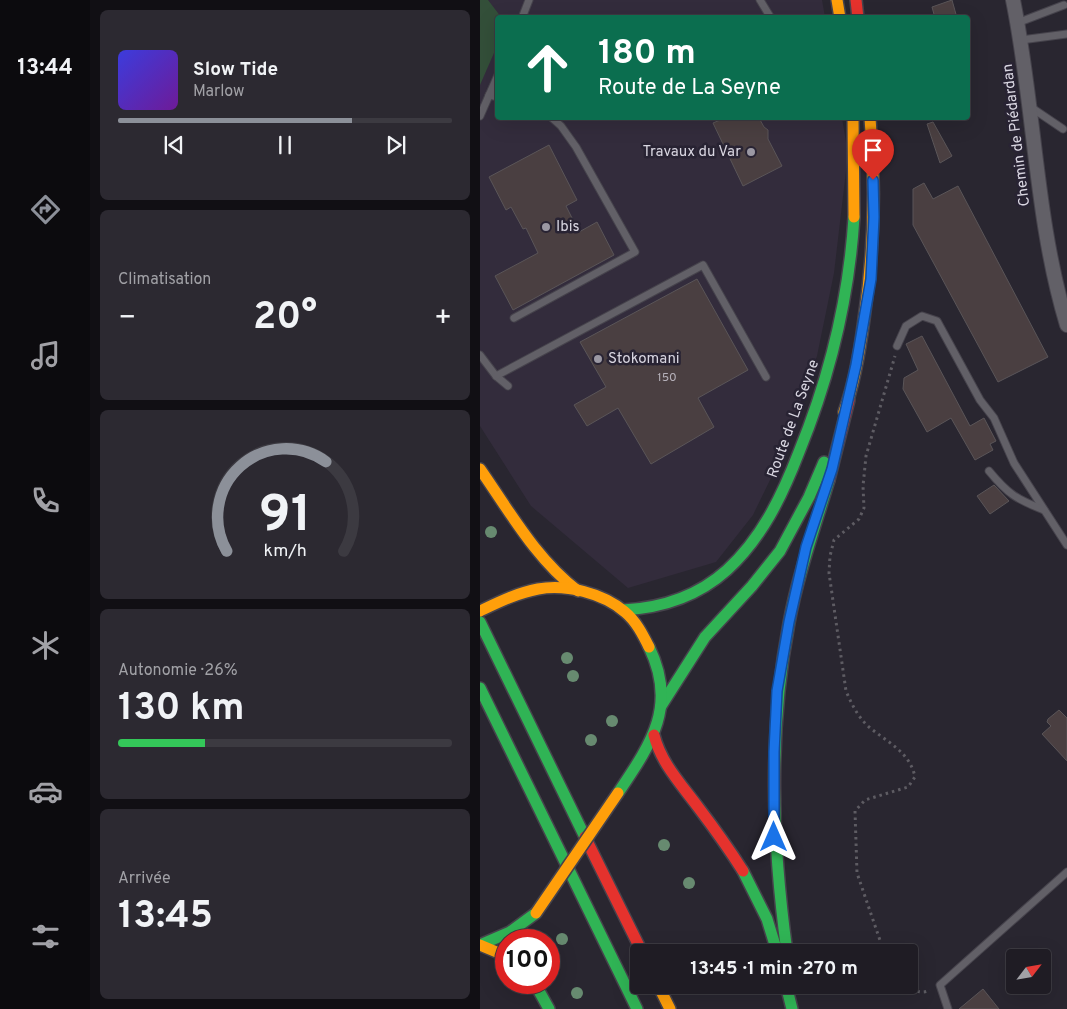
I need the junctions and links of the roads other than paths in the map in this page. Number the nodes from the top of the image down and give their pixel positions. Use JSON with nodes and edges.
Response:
{"nodes":[{"id":1,"x":529,"y":0,"type":"edge"},
{"id":2,"x":760,"y":0,"type":"edge"},
{"id":3,"x":837,"y":0,"type":"edge"},
{"id":4,"x":856,"y":0,"type":"edge"},
{"id":5,"x":1013,"y":0,"type":"edge"},
{"id":6,"x":1064,"y":5,"type":"dead end"},
{"id":7,"x":523,"y":15,"type":"edge"},
{"id":8,"x":769,"y":15,"type":"edge"},
{"id":9,"x":840,"y":15,"type":"edge"},
{"id":10,"x":858,"y":15,"type":"edge"},
{"id":11,"x":1017,"y":23,"type":"junction"},
{"id":12,"x":1067,"y":34,"type":"edge"},
{"id":13,"x":1021,"y":40,"type":"junction"},
{"id":14,"x":495,"y":82,"type":"edge"},
{"id":15,"x":489,"y":95,"type":"junction"},
{"id":16,"x":495,"y":96,"type":"edge"},
{"id":17,"x":482,"y":104,"type":"edge"},
{"id":18,"x":1029,"y":106,"type":"junction"},
{"id":19,"x":480,"y":116,"type":"edge"},
{"id":20,"x":554,"y":120,"type":"edge"},
{"id":21,"x":853,"y":120,"type":"edge"},
{"id":22,"x":870,"y":120,"type":"edge"},
{"id":23,"x":1063,"y":129,"type":"dead end"},
{"id":24,"x":514,"y":318,"type":"dead end"},
{"id":25,"x":1067,"y":325,"type":"edge"},
{"id":26,"x":897,"y":346,"type":"road end"},
{"id":27,"x":480,"y":355,"type":"edge"},
{"id":28,"x":496,"y":376,"type":"junction"},
{"id":29,"x":766,"y":377,"type":"dead end"},
{"id":30,"x":508,"y":386,"type":"dead end"},
{"id":31,"x":849,"y":400,"type":"junction"},
{"id":32,"x":480,"y":469,"type":"edge"},
{"id":33,"x":989,"y":471,"type":"dead end"},
{"id":34,"x":1044,"y":510,"type":"junction"},
{"id":35,"x":1067,"y":545,"type":"edge"},
{"id":36,"x":578,"y":591,"type":"junction"},
{"id":37,"x":623,"y":610,"type":"junction"},
{"id":38,"x":480,"y":611,"type":"edge"},
{"id":39,"x":480,"y":622,"type":"edge"},
{"id":40,"x":480,"y":688,"type":"edge"},
{"id":41,"x":661,"y":706,"type":"junction"},
{"id":42,"x":654,"y":735,"type":"junction"},
{"id":43,"x":1067,"y":872,"type":"edge"},
{"id":44,"x":638,"y":944,"type":"edge"},
{"id":45,"x":774,"y":944,"type":"edge"},
{"id":46,"x":786,"y":944,"type":"edge"},
{"id":47,"x":480,"y":945,"type":"edge"},
{"id":48,"x":495,"y":951,"type":"edge"},
{"id":49,"x":541,"y":994,"type":"edge"},
{"id":50,"x":662,"y":994,"type":"edge"},
{"id":51,"x":789,"y":994,"type":"edge"},
{"id":52,"x":793,"y":994,"type":"edge"},
{"id":53,"x":549,"y":1009,"type":"edge"},
{"id":54,"x":637,"y":1009,"type":"edge"},
{"id":55,"x":670,"y":1009,"type":"edge"},
{"id":56,"x":794,"y":1009,"type":"edge"},
{"id":57,"x":948,"y":1009,"type":"edge"}],
"edges":[{"from":1,"to":7,"type":"lane"},
{"from":2,"to":8,"type":"lane"},
{"from":3,"to":9,"type":"main road"},
{"from":4,"to":10,"type":"main road"},
{"from":5,"to":11,"type":"street","name":"Chemin de Piédardan"},
{"from":6,"to":11,"type":"lane"},
{"from":11,"to":13,"type":"street","name":"Chemin de Piédardan"},
{"from":12,"to":13,"type":"lane"},
{"from":13,"to":18,"type":"street","name":"Chemin de Piédardan"},
{"from":14,"to":15,"type":"lane"},
{"from":15,"to":16,"type":"lane"},
{"from":15,"to":17,"type":"lane"},
{"from":17,"to":19,"type":"lane"},
{"from":18,"to":23,"type":"lane"},
{"from":18,"to":25,"type":"street","name":"Chemin de Piédardan"},
{"from":20,"to":24,"type":"lane"},
{"from":21,"to":37,"type":"main road","name":"Route de La Seyne"},
{"from":22,"to":31,"type":"main road"},
{"from":26,"to":34,"type":"lane"},
{"from":27,"to":28,"type":"lane"},
{"from":28,"to":29,"type":"lane"},
{"from":28,"to":30,"type":"lane"},
{"from":31,"to":41,"type":"main road"},
{"from":31,"to":46,"type":"main road"},
{"from":32,"to":36,"type":"main road"},
{"from":33,"to":34,"type":"lane"},
{"from":34,"to":35,"type":"lane"},
{"from":36,"to":37,"type":"main road"},
{"from":36,"to":38,"type":"main road"},
{"from":37,"to":41,"type":"main road"},
{"from":39,"to":44,"type":"main road"},
{"from":40,"to":54,"type":"main road"},
{"from":41,"to":42,"type":"main road"},
{"from":42,"to":45,"type":"main road"},
{"from":42,"to":47,"type":"main road","bridge":true},
{"from":43,"to":57,"type":"lane"},
{"from":47,"to":48,"type":"main road"},
{"from":49,"to":53,"type":"main road"},
{"from":50,"to":55,"type":"main road"},
{"from":51,"to":56,"type":"main road"},
{"from":52,"to":56,"type":"main road"}]}
